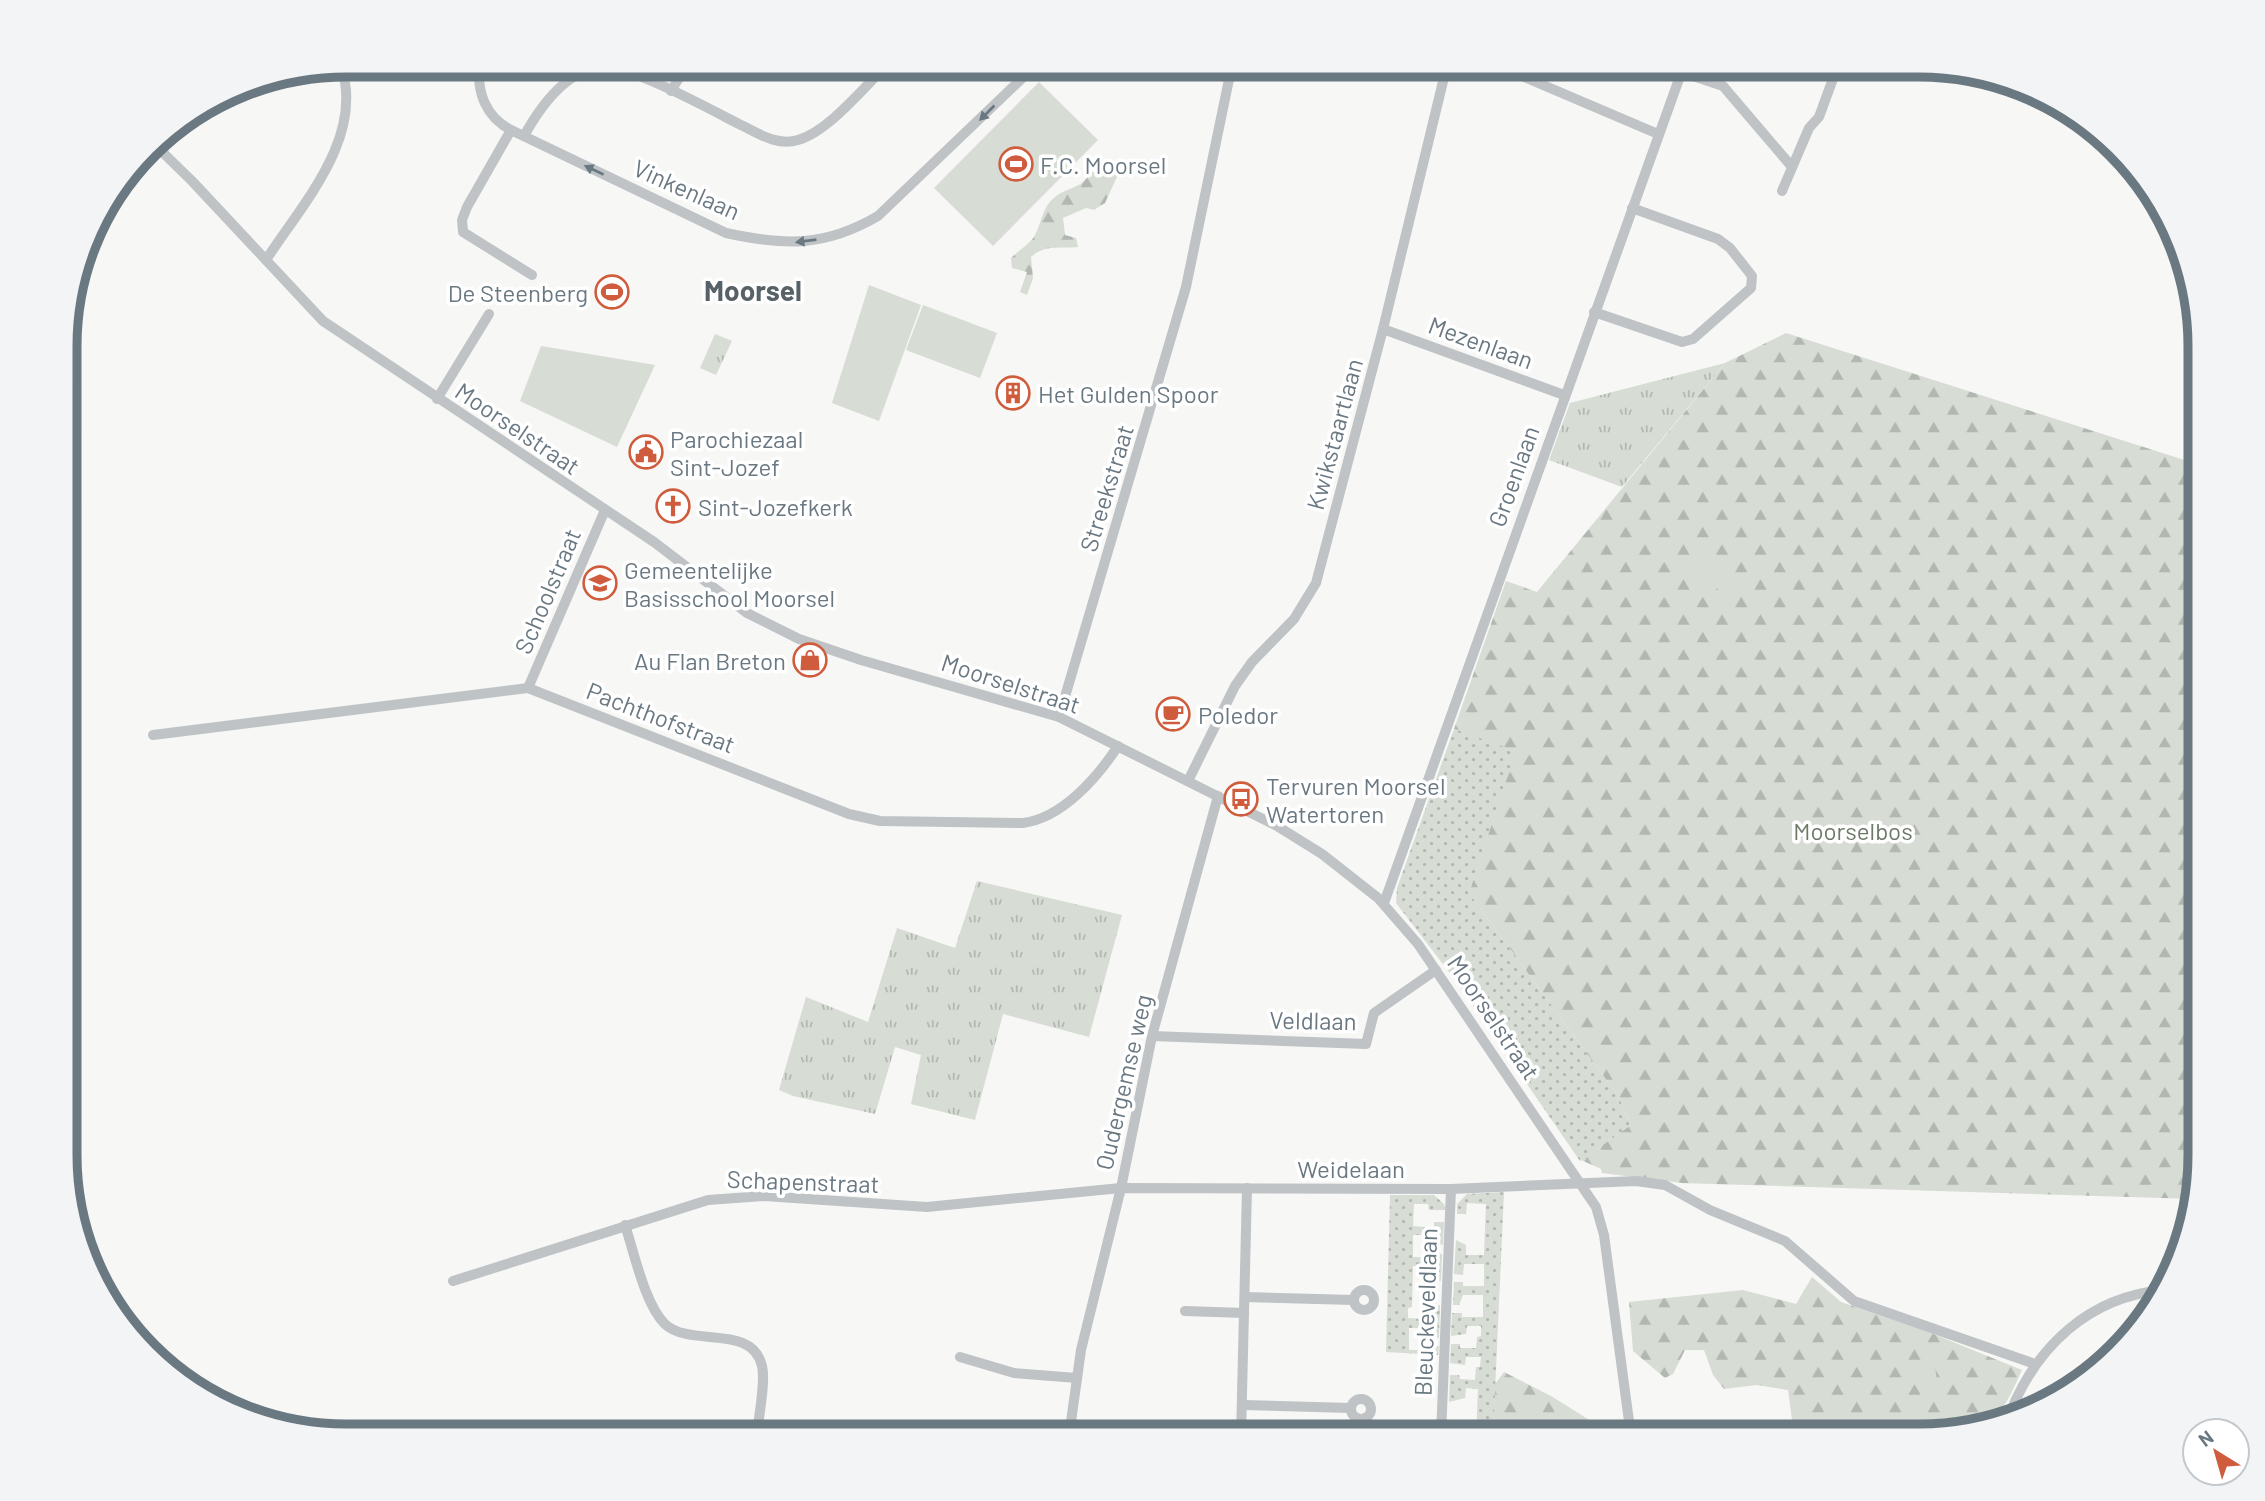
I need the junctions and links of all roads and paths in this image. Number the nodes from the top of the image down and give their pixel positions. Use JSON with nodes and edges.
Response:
{"nodes":[{"id":1,"x":345,"y":77,"type":"edge"},
{"id":2,"x":480,"y":77,"type":"edge"},
{"id":3,"x":577,"y":77,"type":"edge"},
{"id":4,"x":633,"y":77,"type":"edge"},
{"id":5,"x":680,"y":77,"type":"edge"},
{"id":6,"x":873,"y":77,"type":"edge"},
{"id":7,"x":1023,"y":77,"type":"edge"},
{"id":8,"x":1230,"y":77,"type":"edge"},
{"id":9,"x":1444,"y":77,"type":"edge"},
{"id":10,"x":1538,"y":77,"type":"edge"},
{"id":11,"x":1680,"y":77,"type":"edge"},
{"id":12,"x":1702,"y":77,"type":"edge"},
{"id":13,"x":1834,"y":77,"type":"edge"},
{"id":14,"x":671,"y":91,"type":"junction"},
{"id":15,"x":511,"y":131,"type":"junction"},
{"id":16,"x":1658,"y":134,"type":"junction"},
{"id":17,"x":524,"y":136,"type":"junction"},
{"id":18,"x":162,"y":151,"type":"edge"},
{"id":19,"x":1792,"y":167,"type":"junction"},
{"id":20,"x":1782,"y":191,"type":"dead end"},
{"id":21,"x":1632,"y":208,"type":"junction"},
{"id":22,"x":266,"y":260,"type":"junction"},
{"id":23,"x":532,"y":275,"type":"dead end"},
{"id":24,"x":1594,"y":312,"type":"junction"},
{"id":25,"x":489,"y":314,"type":"dead end"},
{"id":26,"x":1383,"y":329,"type":"junction"},
{"id":27,"x":1564,"y":395,"type":"junction"},
{"id":28,"x":437,"y":399,"type":"junction"},
{"id":29,"x":605,"y":510,"type":"junction"},
{"id":30,"x":528,"y":688,"type":"junction"},
{"id":31,"x":1059,"y":717,"type":"junction"},
{"id":32,"x":153,"y":735,"type":"dead end"},
{"id":33,"x":1118,"y":746,"type":"junction"},
{"id":34,"x":1188,"y":781,"type":"junction"},
{"id":35,"x":1218,"y":796,"type":"junction"},
{"id":36,"x":1384,"y":903,"type":"junction"},
{"id":37,"x":1436,"y":970,"type":"junction"},
{"id":38,"x":1152,"y":1036,"type":"junction"},
{"id":39,"x":1581,"y":1182,"type":"junction"},
{"id":40,"x":1121,"y":1188,"type":"junction"},
{"id":41,"x":1247,"y":1188,"type":"junction"},
{"id":42,"x":1451,"y":1189,"type":"junction"},
{"id":43,"x":625,"y":1225,"type":"junction"},
{"id":44,"x":453,"y":1281,"type":"dead end"},
{"id":45,"x":2150,"y":1292,"type":"edge"},
{"id":46,"x":1245,"y":1297,"type":"junction"},
{"id":47,"x":1354,"y":1300,"type":"dead end"},
{"id":48,"x":1185,"y":1311,"type":"dead end"},
{"id":49,"x":1244,"y":1313,"type":"junction"},
{"id":50,"x":960,"y":1357,"type":"dead end"},
{"id":51,"x":2035,"y":1364,"type":"junction"},
{"id":52,"x":1077,"y":1378,"type":"junction"},
{"id":53,"x":1243,"y":1405,"type":"junction"},
{"id":54,"x":2014,"y":1406,"type":"edge"},
{"id":55,"x":1351,"y":1408,"type":"dead end"},
{"id":56,"x":758,"y":1424,"type":"edge"},
{"id":57,"x":1071,"y":1424,"type":"edge"},
{"id":58,"x":1242,"y":1424,"type":"edge"},
{"id":59,"x":1441,"y":1424,"type":"edge"},
{"id":60,"x":1630,"y":1424,"type":"edge"}],
"edges":[{"from":1,"to":22,"type":"street"},
{"from":2,"to":15,"type":"street","name":"Vinkenlaan"},
{"from":3,"to":17,"type":"street"},
{"from":4,"to":14,"type":"street"},
{"from":5,"to":14,"type":"street"},
{"from":6,"to":14,"type":"street"},
{"from":7,"to":17,"type":"street","name":"Vinkenlaan","one_way":true},
{"from":8,"to":31,"type":"street","name":"Streekstraat"},
{"from":9,"to":26,"type":"street","name":"Kwikstaartlaan"},
{"from":10,"to":16,"type":"street"},
{"from":11,"to":16,"type":"street","name":"Groenlaan"},
{"from":12,"to":19,"type":"street"},
{"from":13,"to":19,"type":"street"},
{"from":15,"to":17,"type":"street","name":"Vinkenlaan"},
{"from":15,"to":23,"type":"street"},
{"from":16,"to":21,"type":"street","name":"Groenlaan"},
{"from":18,"to":22,"type":"street","name":"Moorselstraat"},
{"from":19,"to":20,"type":"street"},
{"from":21,"to":24,"type":"street","name":"Groenlaan"},
{"from":21,"to":24,"type":"street"},
{"from":22,"to":28,"type":"street","name":"Moorselstraat"},
{"from":24,"to":27,"type":"street","name":"Groenlaan"},
{"from":25,"to":28,"type":"street"},
{"from":26,"to":27,"type":"street","name":"Mezenlaan"},
{"from":26,"to":34,"type":"street","name":"Kwikstaartlaan"},
{"from":27,"to":36,"type":"street","name":"Groenlaan"},
{"from":28,"to":29,"type":"street","name":"Moorselstraat"},
{"from":29,"to":30,"type":"street","name":"Schoolstraat"},
{"from":29,"to":31,"type":"street","name":"Moorselstraat"},
{"from":30,"to":32,"type":"street","name":"Pachthofstraat"},
{"from":30,"to":33,"type":"street","name":"Pachthofstraat"},
{"from":31,"to":33,"type":"street","name":"Moorselstraat"},
{"from":33,"to":34,"type":"street","name":"Moorselstraat"},
{"from":34,"to":35,"type":"street","name":"Moorselstraat"},
{"from":35,"to":36,"type":"street","name":"Moorselstraat"},
{"from":35,"to":38,"type":"street","name":"Oudergemse weg"},
{"from":36,"to":37,"type":"street","name":"Moorselstraat"},
{"from":37,"to":38,"type":"street","name":"Veldlaan"},
{"from":37,"to":39,"type":"street","name":"Moorselstraat"},
{"from":38,"to":40,"type":"street","name":"Oudergemse weg"},
{"from":39,"to":42,"type":"street","name":"Weidelaan"},
{"from":39,"to":51,"type":"street","name":"Weidelaan"},
{"from":39,"to":60,"type":"street","name":"Moorselstraat"},
{"from":40,"to":41,"type":"street","name":"Weidelaan"},
{"from":40,"to":43,"type":"street","name":"Schapenstraat"},
{"from":40,"to":52,"type":"street","name":"Oudergemse weg"},
{"from":41,"to":42,"type":"street","name":"Weidelaan"},
{"from":41,"to":46,"type":"street"},
{"from":42,"to":59,"type":"street","name":"Bleuckeveldlaan"},
{"from":43,"to":44,"type":"street","name":"Schapenstraat"},
{"from":43,"to":56,"type":"street"},
{"from":45,"to":51,"type":"street"},
{"from":46,"to":47,"type":"street"},
{"from":46,"to":49,"type":"street"},
{"from":48,"to":49,"type":"street"},
{"from":49,"to":53,"type":"street"},
{"from":50,"to":52,"type":"street"},
{"from":51,"to":54,"type":"street"},
{"from":52,"to":57,"type":"street","name":"Oudergemse weg"},
{"from":53,"to":55,"type":"street"},
{"from":53,"to":58,"type":"street"}]}
